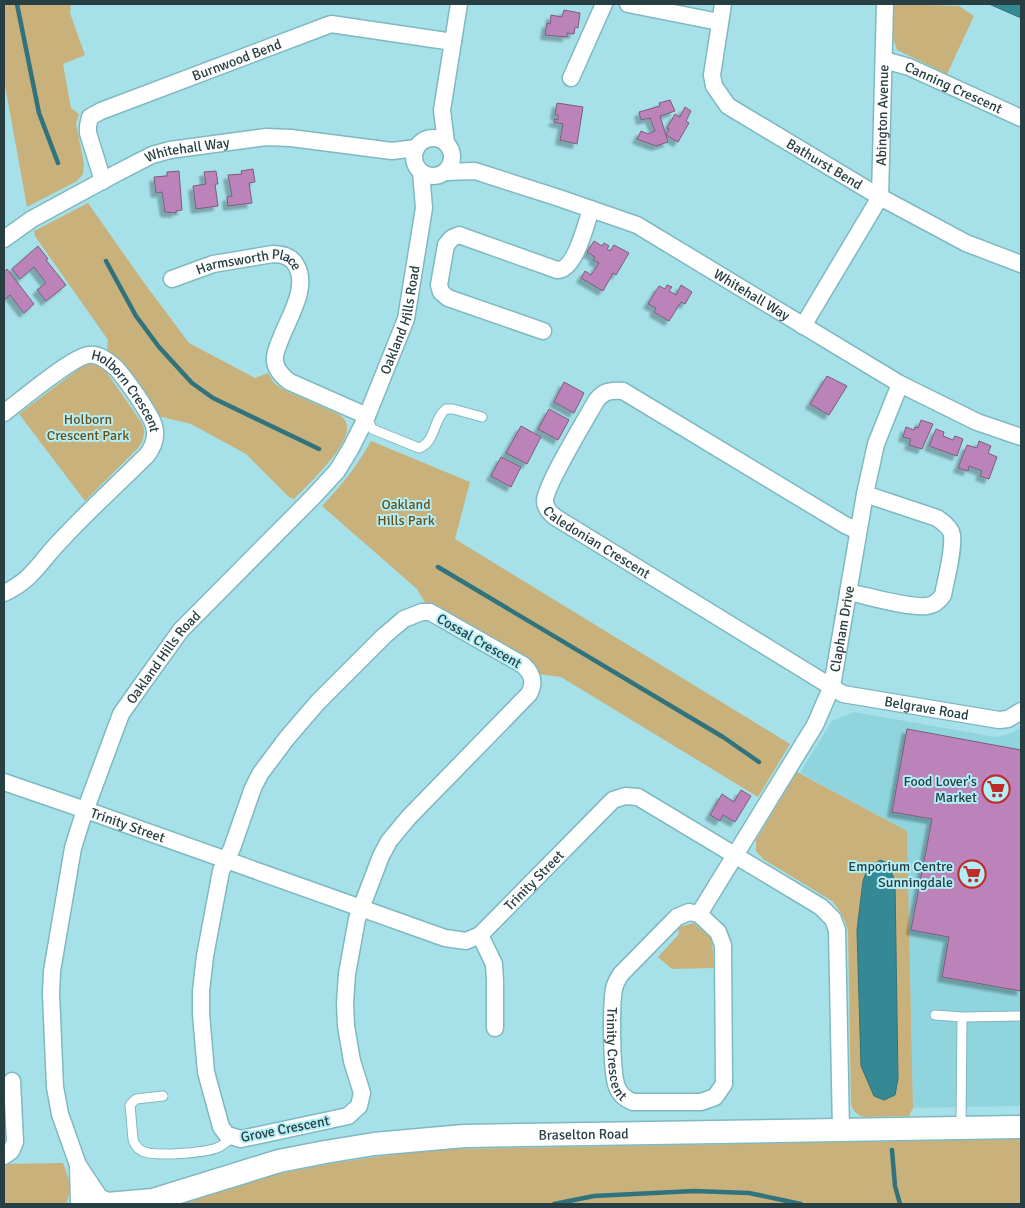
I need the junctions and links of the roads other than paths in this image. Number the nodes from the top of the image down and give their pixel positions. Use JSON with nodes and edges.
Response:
{"nodes":[{"id":1,"x":459,"y":4,"type":"edge"},
{"id":2,"x":604,"y":4,"type":"edge"},
{"id":3,"x":628,"y":4,"type":"edge"},
{"id":4,"x":723,"y":4,"type":"edge"},
{"id":5,"x":885,"y":4,"type":"edge"},
{"id":6,"x":720,"y":22,"type":"junction"},
{"id":7,"x":453,"y":42,"type":"junction"},
{"id":8,"x":884,"y":60,"type":"junction"},
{"id":9,"x":571,"y":78,"type":"dead end"},
{"id":10,"x":442,"y":110,"type":"junction"},
{"id":11,"x":1021,"y":118,"type":"edge"},
{"id":12,"x":449,"y":147,"type":"junction"},
{"id":13,"x":419,"y":155,"type":"junction"},
{"id":14,"x":475,"y":171,"type":"junction"},
{"id":15,"x":443,"y":174,"type":"junction"},
{"id":16,"x":103,"y":181,"type":"junction"},
{"id":17,"x":880,"y":197,"type":"junction"},
{"id":18,"x":424,"y":208,"type":"junction"},
{"id":19,"x":591,"y":209,"type":"junction"},
{"id":20,"x":4,"y":239,"type":"edge"},
{"id":21,"x":1021,"y":264,"type":"edge"},
{"id":22,"x":172,"y":279,"type":"dead end"},
{"id":23,"x":802,"y":326,"type":"junction"},
{"id":24,"x":543,"y":331,"type":"dead end"},
{"id":25,"x":900,"y":384,"type":"junction"},
{"id":26,"x":4,"y":413,"type":"edge"},
{"id":27,"x":367,"y":416,"type":"junction"},
{"id":28,"x":482,"y":417,"type":"dead end"},
{"id":29,"x":1021,"y":437,"type":"edge"},
{"id":30,"x":864,"y":494,"type":"junction"},
{"id":31,"x":858,"y":531,"type":"junction"},
{"id":32,"x":848,"y":592,"type":"junction"},
{"id":33,"x":4,"y":593,"type":"edge"},
{"id":34,"x":832,"y":686,"type":"junction"},
{"id":35,"x":1021,"y":711,"type":"edge"},
{"id":36,"x":4,"y":782,"type":"edge"},
{"id":37,"x":85,"y":810,"type":"junction"},
{"id":38,"x":735,"y":855,"type":"junction"},
{"id":39,"x":226,"y":860,"type":"junction"},
{"id":40,"x":362,"y":908,"type":"junction"},
{"id":41,"x":699,"y":914,"type":"junction"},
{"id":42,"x":480,"y":936,"type":"junction"},
{"id":43,"x":935,"y":1016,"type":"dead end"},
{"id":44,"x":1021,"y":1016,"type":"edge"},
{"id":45,"x":962,"y":1017,"type":"junction"},
{"id":46,"x":496,"y":1028,"type":"dead end"},
{"id":47,"x":12,"y":1082,"type":"dead end"},
{"id":48,"x":163,"y":1096,"type":"dead end"},
{"id":49,"x":960,"y":1127,"type":"junction"},
{"id":50,"x":1021,"y":1127,"type":"edge"},
{"id":51,"x":841,"y":1130,"type":"junction"},
{"id":52,"x":232,"y":1138,"type":"junction"},
{"id":53,"x":4,"y":1156,"type":"edge"},
{"id":54,"x":78,"y":1165,"type":"junction"},
{"id":55,"x":150,"y":1202,"type":"edge"},
{"id":56,"x":92,"y":1204,"type":"edge"}],
"edges":[{"from":1,"to":7,"type":"street"},
{"from":2,"to":9,"type":"street"},
{"from":3,"to":6,"type":"street"},
{"from":4,"to":6,"type":"street","name":"Bathurst Bend"},
{"from":5,"to":8,"type":"street","name":"Abington Avenue"},
{"from":6,"to":17,"type":"street","name":"Bathurst Bend"},
{"from":7,"to":10,"type":"street"},
{"from":7,"to":16,"type":"street","name":"Burnwood Bend"},
{"from":8,"to":11,"type":"street","name":"Canning Crescent"},
{"from":8,"to":17,"type":"street","name":"Abington Avenue"},
{"from":10,"to":12,"type":"street"},
{"from":10,"to":13,"type":"street"},
{"from":12,"to":13,"type":"street"},
{"from":12,"to":14,"type":"street","name":"Whitehall Way"},
{"from":12,"to":15,"type":"street"},
{"from":13,"to":15,"type":"street"},
{"from":13,"to":16,"type":"street","name":"Whitehall Way"},
{"from":13,"to":18,"type":"street","name":"Oakland Hills Road"},
{"from":14,"to":15,"type":"street","name":"Whitehall Way"},
{"from":14,"to":19,"type":"street","name":"Whitehall Way"},
{"from":15,"to":18,"type":"street","name":"Oakland Hills Road"},
{"from":16,"to":20,"type":"street","name":"Whitehall Way"},
{"from":17,"to":21,"type":"street","name":"Bathurst Bend"},
{"from":17,"to":23,"type":"street","name":"Abington Avenue"},
{"from":18,"to":27,"type":"street","name":"Oakland Hills Road"},
{"from":19,"to":23,"type":"street","name":"Whitehall Way"},
{"from":19,"to":24,"type":"street"},
{"from":22,"to":27,"type":"street","name":"Harmsworth Place"},
{"from":23,"to":25,"type":"street","name":"Whitehall Way"},
{"from":25,"to":29,"type":"street","name":"Whitehall Way"},
{"from":25,"to":30,"type":"street","name":"Clapham Drive"},
{"from":26,"to":33,"type":"street","name":"Holborn Crescent"},
{"from":27,"to":28,"type":"lane"},
{"from":27,"to":37,"type":"street","name":"Oakland Hills Road"},
{"from":30,"to":31,"type":"street","name":"Clapham Drive"},
{"from":30,"to":32,"type":"street"},
{"from":31,"to":32,"type":"street","name":"Clapham Drive"},
{"from":31,"to":34,"type":"street","name":"Caledonian Crescent"},
{"from":32,"to":34,"type":"street","name":"Clapham Drive"},
{"from":34,"to":35,"type":"street","name":"Belgrave Road"},
{"from":34,"to":38,"type":"street","name":"Clapham Drive"},
{"from":36,"to":37,"type":"street","name":"Trinity Street"},
{"from":37,"to":39,"type":"street","name":"Trinity Street"},
{"from":37,"to":54,"type":"street","name":"Oakland Hills Road"},
{"from":38,"to":41,"type":"street"},
{"from":38,"to":42,"type":"street","name":"Trinity Street"},
{"from":38,"to":51,"type":"street","name":"Trinity Street"},
{"from":39,"to":40,"type":"street","name":"Trinity Street"},
{"from":39,"to":40,"type":"street","name":"Cossal Crescent"},
{"from":39,"to":52,"type":"street","name":"Grove Crescent"},
{"from":40,"to":42,"type":"street","name":"Trinity Street"},
{"from":40,"to":52,"type":"street","name":"Grove Crescent"},
{"from":41,"to":41,"type":"street","name":"Trinity Crescent"},
{"from":42,"to":46,"type":"street"},
{"from":43,"to":45,"type":"lane"},
{"from":44,"to":45,"type":"lane"},
{"from":45,"to":49,"type":"lane"},
{"from":47,"to":53,"type":"street"},
{"from":48,"to":52,"type":"lane"},
{"from":49,"to":50,"type":"street","name":"Braselton Road"},
{"from":49,"to":51,"type":"street","name":"Braselton Road"},
{"from":51,"to":55,"type":"street","name":"Braselton Road"},
{"from":54,"to":56,"type":"street","name":"Oakland Hills Road"},
{"from":54,"to":56,"type":"street","name":"Oakland Hills Road"},
{"from":55,"to":56,"type":"street","name":"Braselton Road"}]}
